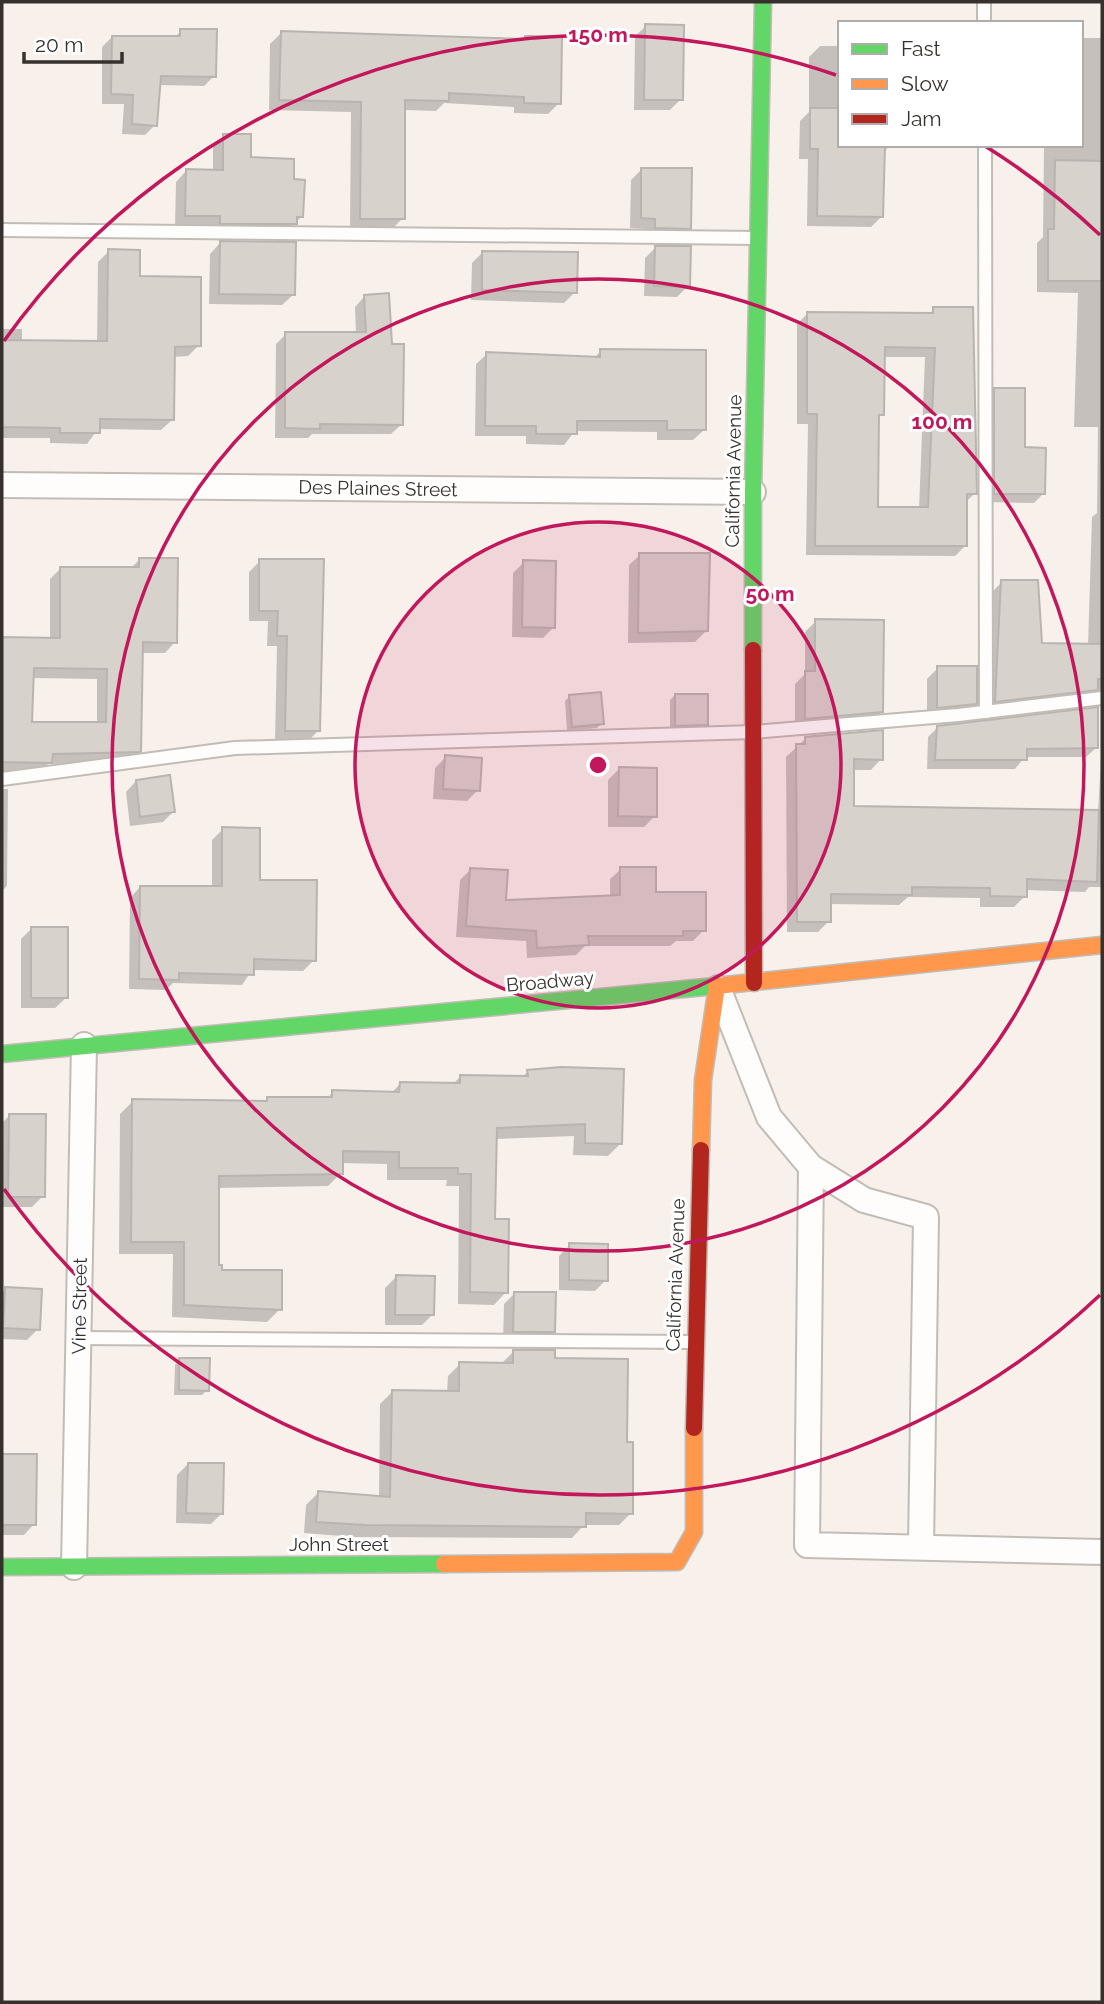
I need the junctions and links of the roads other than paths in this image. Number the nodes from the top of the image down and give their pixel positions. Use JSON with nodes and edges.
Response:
{"nodes":[{"id":1,"x":763,"y":2,"type":"edge"},
{"id":2,"x":984,"y":2,"type":"edge"},
{"id":3,"x":984,"y":21,"type":"edge"},
{"id":4,"x":985,"y":147,"type":"edge"},
{"id":5,"x":2,"y":230,"type":"edge"},
{"id":6,"x":758,"y":238,"type":"junction"},
{"id":7,"x":2,"y":485,"type":"edge"},
{"id":8,"x":753,"y":492,"type":"junction"},
{"id":9,"x":1102,"y":698,"type":"edge"},
{"id":10,"x":986,"y":712,"type":"junction"},
{"id":11,"x":754,"y":732,"type":"junction"},
{"id":12,"x":2,"y":779,"type":"edge"},
{"id":13,"x":1102,"y":945,"type":"edge"},
{"id":14,"x":754,"y":983,"type":"junction"},
{"id":15,"x":718,"y":986,"type":"junction"},
{"id":16,"x":84,"y":1045,"type":"junction"},
{"id":17,"x":2,"y":1054,"type":"edge"},
{"id":18,"x":811,"y":1167,"type":"junction"},
{"id":19,"x":78,"y":1338,"type":"junction"},
{"id":20,"x":694,"y":1342,"type":"junction"},
{"id":21,"x":921,"y":1547,"type":"junction"},
{"id":22,"x":1102,"y":1552,"type":"edge"},
{"id":23,"x":677,"y":1562,"type":"joint"},
{"id":24,"x":2,"y":1567,"type":"edge"},
{"id":25,"x":74,"y":1567,"type":"junction"}],
"edges":[{"from":1,"to":6,"type":"street","name":"California Avenue"},
{"from":2,"to":3,"type":"lane"},
{"from":4,"to":10,"type":"lane"},
{"from":5,"to":6,"type":"lane"},
{"from":6,"to":8,"type":"street","name":"California Avenue"},
{"from":7,"to":8,"type":"street","name":"Des Plaines Street"},
{"from":8,"to":11,"type":"street","name":"California Avenue"},
{"from":9,"to":10,"type":"lane"},
{"from":10,"to":11,"type":"lane"},
{"from":11,"to":12,"type":"lane"},
{"from":11,"to":14,"type":"street","name":"California Avenue"},
{"from":13,"to":14,"type":"street","name":"Broadway"},
{"from":14,"to":15,"type":"street","name":"Broadway"},
{"from":15,"to":16,"type":"street","name":"Broadway"},
{"from":15,"to":18,"type":"street"},
{"from":15,"to":20,"type":"street","name":"California Avenue"},
{"from":16,"to":17,"type":"street","name":"Broadway"},
{"from":16,"to":19,"type":"street","name":"Vine Street"},
{"from":18,"to":21,"type":"street"},
{"from":18,"to":21,"type":"street"},
{"from":19,"to":20,"type":"lane"},
{"from":19,"to":25,"type":"street","name":"Vine Street"},
{"from":20,"to":23,"type":"street","name":"California Avenue"},
{"from":21,"to":22,"type":"street"},
{"from":23,"to":25,"type":"street","name":"John Street"},
{"from":24,"to":25,"type":"street","name":"John Street"}]}
